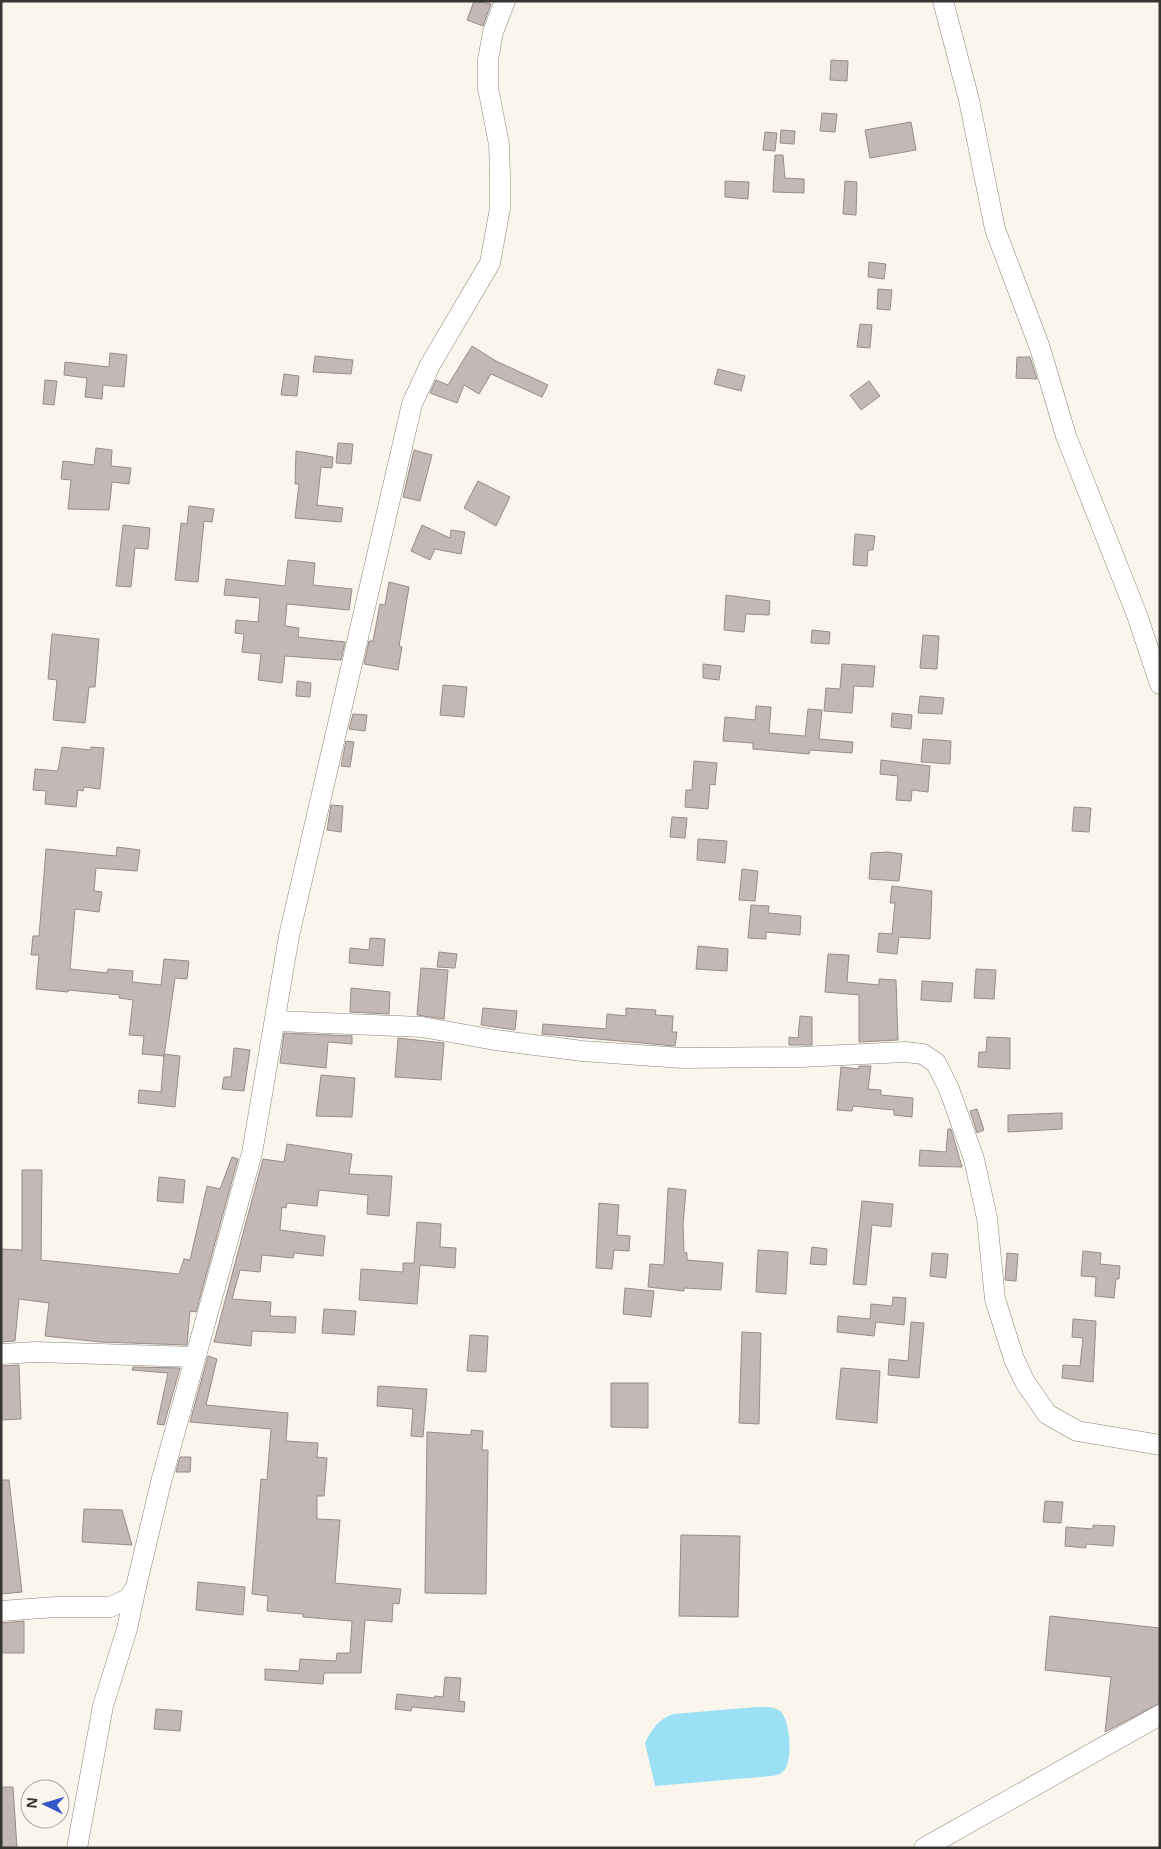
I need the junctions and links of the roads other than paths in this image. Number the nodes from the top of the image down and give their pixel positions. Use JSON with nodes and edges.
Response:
{"nodes":[{"id":1,"x":505,"y":1,"type":"edge"},
{"id":2,"x":942,"y":1,"type":"edge"},
{"id":3,"x":1160,"y":684,"type":"edge"},
{"id":4,"x":276,"y":1021,"type":"junction"},
{"id":5,"x":1,"y":1354,"type":"edge"},
{"id":6,"x":195,"y":1357,"type":"junction"},
{"id":7,"x":1160,"y":1445,"type":"edge"},
{"id":8,"x":136,"y":1587,"type":"junction"},
{"id":9,"x":1,"y":1611,"type":"edge"},
{"id":10,"x":1160,"y":1715,"type":"edge"},
{"id":11,"x":77,"y":1848,"type":"edge"},
{"id":12,"x":924,"y":1848,"type":"edge"}],
"edges":[{"from":1,"to":4,"type":"street"},
{"from":2,"to":3,"type":"street"},
{"from":4,"to":6,"type":"street"},
{"from":4,"to":7,"type":"street"},
{"from":5,"to":6,"type":"street"},
{"from":6,"to":8,"type":"street"},
{"from":8,"to":9,"type":"street"},
{"from":8,"to":11,"type":"street"},
{"from":10,"to":12,"type":"street"}]}
